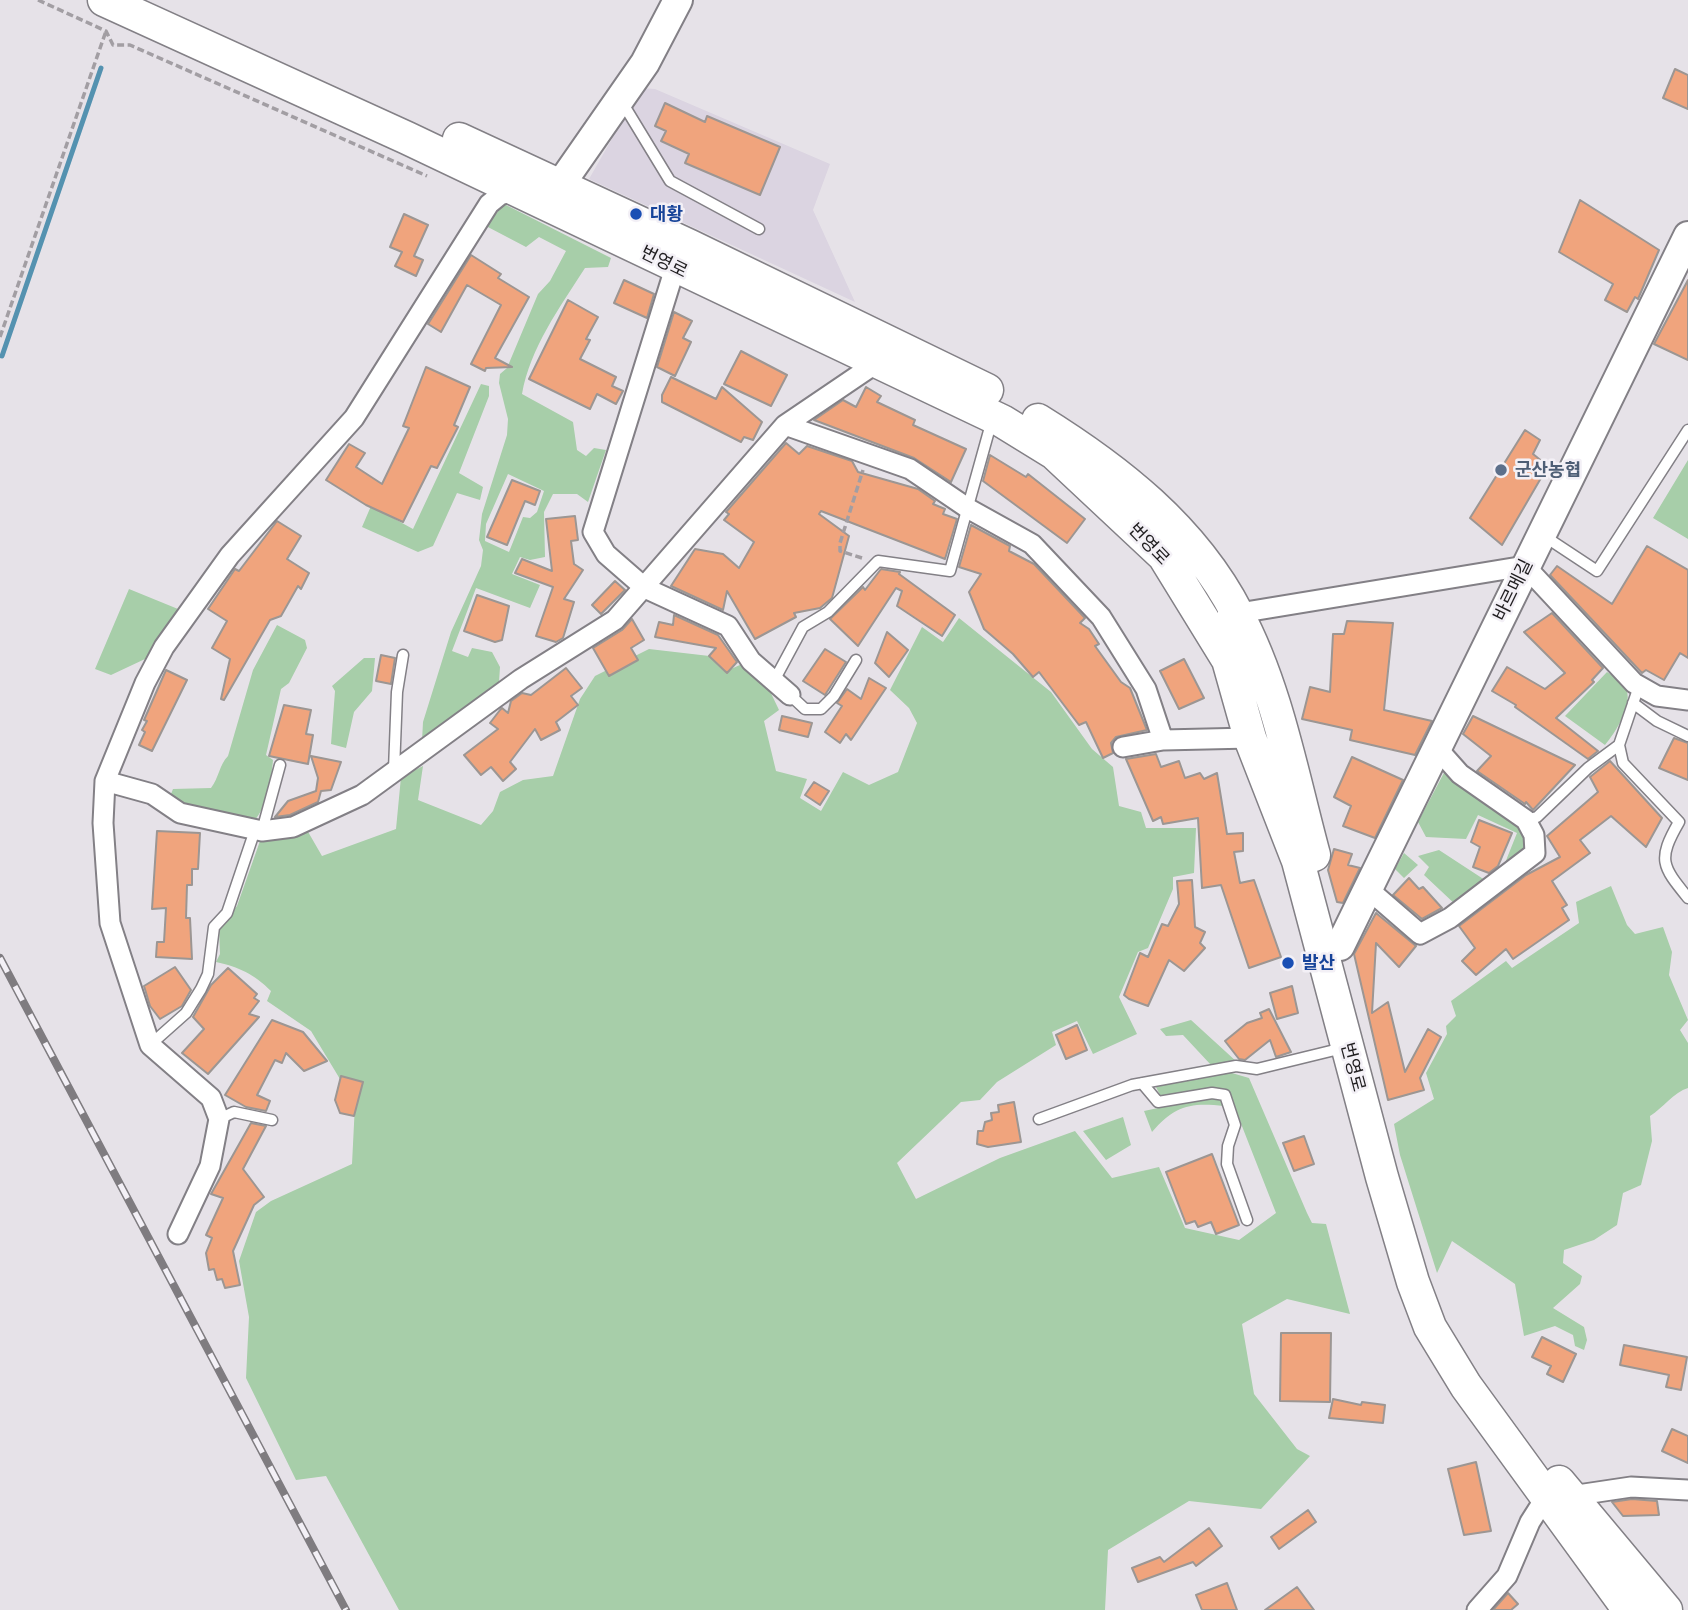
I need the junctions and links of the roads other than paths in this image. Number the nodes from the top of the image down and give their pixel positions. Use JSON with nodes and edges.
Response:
{"nodes":[{"id":1,"x":104,"y":0,"type":"edge"},
{"id":2,"x":154,"y":0,"type":"edge"},
{"id":3,"x":678,"y":0,"type":"edge"},
{"id":4,"x":620,"y":99,"type":"junction"},
{"id":5,"x":560,"y":185,"type":"junction"},
{"id":6,"x":517,"y":190,"type":"junction"},
{"id":7,"x":759,"y":229,"type":"dead end"},
{"id":8,"x":1688,"y":236,"type":"edge"},
{"id":9,"x":675,"y":268,"type":"junction"},
{"id":10,"x":878,"y":362,"type":"junction"},
{"id":11,"x":993,"y":416,"type":"junction"},
{"id":12,"x":785,"y":425,"type":"junction"},
{"id":13,"x":1688,"y":430,"type":"edge"},
{"id":14,"x":969,"y":509,"type":"junction"},
{"id":15,"x":1541,"y":534,"type":"junction"},
{"id":16,"x":1525,"y":566,"type":"junction"},
{"id":17,"x":645,"y":588,"type":"junction"},
{"id":18,"x":1237,"y":612,"type":"junction"},
{"id":19,"x":1206,"y":623,"type":"junction"},
{"id":20,"x":403,"y":655,"type":"dead end"},
{"id":21,"x":856,"y":660,"type":"dead end"},
{"id":22,"x":775,"y":679,"type":"junction"},
{"id":23,"x":790,"y":695,"type":"joint"},
{"id":24,"x":1636,"y":695,"type":"junction"},
{"id":25,"x":1688,"y":699,"type":"edge"},
{"id":26,"x":1688,"y":736,"type":"edge"},
{"id":27,"x":1250,"y":738,"type":"junction"},
{"id":28,"x":1163,"y":740,"type":"junction"},
{"id":29,"x":1619,"y":745,"type":"junction"},
{"id":30,"x":1123,"y":747,"type":"dead end"},
{"id":31,"x":1436,"y":747,"type":"junction"},
{"id":32,"x":280,"y":765,"type":"dead end"},
{"id":33,"x":394,"y":770,"type":"junction"},
{"id":34,"x":105,"y":781,"type":"junction"},
{"id":35,"x":1525,"y":820,"type":"junction"},
{"id":36,"x":259,"y":831,"type":"junction"},
{"id":37,"x":1368,"y":889,"type":"junction"},
{"id":38,"x":1688,"y":898,"type":"edge"},
{"id":39,"x":1340,"y":946,"type":"junction"},
{"id":40,"x":150,"y":1045,"type":"junction"},
{"id":41,"x":1348,"y":1047,"type":"junction"},
{"id":42,"x":1142,"y":1083,"type":"junction"},
{"id":43,"x":219,"y":1119,"type":"junction"},
{"id":44,"x":1039,"y":1119,"type":"dead end"},
{"id":45,"x":272,"y":1120,"type":"dead end"},
{"id":46,"x":1247,"y":1220,"type":"dead end"},
{"id":47,"x":178,"y":1234,"type":"dead end"},
{"id":48,"x":1688,"y":1490,"type":"edge"},
{"id":49,"x":1560,"y":1498,"type":"junction"},
{"id":50,"x":1477,"y":1610,"type":"edge"},
{"id":51,"x":1629,"y":1610,"type":"edge"},
{"id":52,"x":1666,"y":1610,"type":"edge"}],
"edges":[{"from":1,"to":6,"type":"main road","name":"번영로"},
{"from":2,"to":5,"type":"main road","name":"번영로"},
{"from":3,"to":4,"type":"street"},
{"from":4,"to":5,"type":"street"},
{"from":4,"to":7,"type":"lane"},
{"from":5,"to":6,"type":"street"},
{"from":5,"to":18,"type":"main road","name":"번영로"},
{"from":6,"to":9,"type":"main road","name":"번영로"},
{"from":6,"to":34,"type":"street"},
{"from":8,"to":15,"type":"street","name":"바르메길"},
{"from":9,"to":10,"type":"main road","name":"번영로"},
{"from":9,"to":17,"type":"street"},
{"from":10,"to":11,"type":"main road","name":"번영로"},
{"from":10,"to":12,"type":"street"},
{"from":11,"to":14,"type":"lane"},
{"from":11,"to":19,"type":"main road","name":"번영로"},
{"from":12,"to":14,"type":"street"},
{"from":12,"to":17,"type":"street"},
{"from":13,"to":15,"type":"lane"},
{"from":14,"to":22,"type":"lane"},
{"from":14,"to":28,"type":"street"},
{"from":15,"to":16,"type":"street","name":"바르메길"},
{"from":16,"to":18,"type":"street"},
{"from":16,"to":24,"type":"street"},
{"from":16,"to":31,"type":"street","name":"바르메길"},
{"from":17,"to":22,"type":"street"},
{"from":17,"to":33,"type":"street"},
{"from":18,"to":19,"type":"street"},
{"from":18,"to":39,"type":"main road","name":"번영로"},
{"from":19,"to":27,"type":"main road","name":"번영로"},
{"from":20,"to":33,"type":"lane"},
{"from":21,"to":23,"type":"lane"},
{"from":22,"to":23,"type":"street"},
{"from":24,"to":25,"type":"street"},
{"from":24,"to":26,"type":"lane"},
{"from":24,"to":29,"type":"lane"},
{"from":27,"to":28,"type":"street"},
{"from":27,"to":41,"type":"main road","name":"번영로"},
{"from":28,"to":30,"type":"street"},
{"from":29,"to":35,"type":"lane"},
{"from":29,"to":38,"type":"lane"},
{"from":31,"to":35,"type":"street"},
{"from":31,"to":37,"type":"street","name":"바르메길"},
{"from":32,"to":36,"type":"lane"},
{"from":33,"to":36,"type":"street"},
{"from":34,"to":36,"type":"street"},
{"from":34,"to":40,"type":"street"},
{"from":35,"to":37,"type":"street"},
{"from":36,"to":40,"type":"lane"},
{"from":37,"to":39,"type":"street","name":"바르메길"},
{"from":39,"to":49,"type":"main road","name":"번영로"},
{"from":40,"to":43,"type":"street"},
{"from":41,"to":42,"type":"lane"},
{"from":41,"to":49,"type":"main road","name":"번영로"},
{"from":42,"to":44,"type":"lane"},
{"from":42,"to":46,"type":"lane"},
{"from":43,"to":45,"type":"lane"},
{"from":43,"to":47,"type":"street"},
{"from":48,"to":49,"type":"street"},
{"from":49,"to":50,"type":"street"},
{"from":49,"to":51,"type":"main road","name":"번영로"},
{"from":49,"to":52,"type":"main road","name":"번영로"}]}
